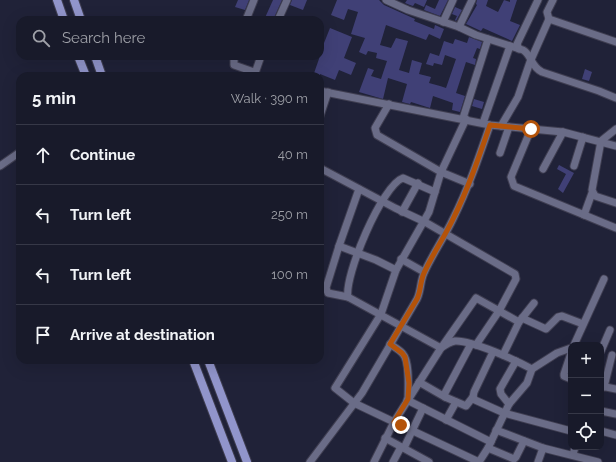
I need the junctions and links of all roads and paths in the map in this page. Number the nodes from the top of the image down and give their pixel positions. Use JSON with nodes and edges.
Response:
{"nodes":[{"id":1,"x":57,"y":0,"type":"edge"},
{"id":2,"x":74,"y":0,"type":"edge"},
{"id":3,"x":254,"y":0,"type":"edge"},
{"id":4,"x":287,"y":0,"type":"edge"},
{"id":5,"x":386,"y":0,"type":"edge"},
{"id":6,"x":453,"y":0,"type":"edge"},
{"id":7,"x":472,"y":0,"type":"edge"},
{"id":8,"x":538,"y":0,"type":"edge"},
{"id":9,"x":553,"y":0,"type":"edge"},
{"id":10,"x":63,"y":16,"type":"edge"},
{"id":11,"x":80,"y":16,"type":"edge"},
{"id":12,"x":248,"y":16,"type":"edge"},
{"id":13,"x":280,"y":16,"type":"edge"},
{"id":14,"x":549,"y":19,"type":"junction"},
{"id":15,"x":443,"y":22,"type":"junction"},
{"id":16,"x":459,"y":27,"type":"junction"},
{"id":17,"x":488,"y":39,"type":"junction"},
{"id":18,"x":616,"y":42,"type":"edge"},
{"id":19,"x":510,"y":46,"type":"junction"},
{"id":20,"x":519,"y":49,"type":"junction"},
{"id":21,"x":80,"y":60,"type":"edge"},
{"id":22,"x":96,"y":60,"type":"edge"},
{"id":23,"x":234,"y":60,"type":"edge"},
{"id":24,"x":259,"y":60,"type":"edge"},
{"id":25,"x":530,"y":62,"type":"junction"},
{"id":26,"x":84,"y":72,"type":"edge"},
{"id":27,"x":101,"y":72,"type":"edge"},
{"id":28,"x":250,"y":72,"type":"edge"},
{"id":29,"x":255,"y":72,"type":"edge"},
{"id":30,"x":324,"y":92,"type":"edge"},
{"id":31,"x":616,"y":98,"type":"edge"},
{"id":32,"x":389,"y":104,"type":"junction"},
{"id":33,"x":464,"y":119,"type":"junction"},
{"id":34,"x":486,"y":124,"type":"junction"},
{"id":35,"x":501,"y":126,"type":"junction"},
{"id":36,"x":509,"y":127,"type":"junction"},
{"id":37,"x":531,"y":129,"type":"junction"},
{"id":38,"x":616,"y":129,"type":"edge"},
{"id":39,"x":563,"y":132,"type":"junction"},
{"id":40,"x":583,"y":137,"type":"junction"},
{"id":41,"x":601,"y":141,"type":"junction"},
{"id":42,"x":616,"y":146,"type":"edge"},
{"id":43,"x":500,"y":153,"type":"dead end"},
{"id":44,"x":16,"y":155,"type":"edge"},
{"id":45,"x":0,"y":166,"type":"edge"},
{"id":46,"x":574,"y":166,"type":"dead end"},
{"id":47,"x":543,"y":169,"type":"dead end"},
{"id":48,"x":324,"y":170,"type":"edge"},
{"id":49,"x":441,"y":172,"type":"junction"},
{"id":50,"x":509,"y":179,"type":"dead end"},
{"id":51,"x":418,"y":183,"type":"junction"},
{"id":52,"x":470,"y":184,"type":"junction"},
{"id":53,"x":359,"y":189,"type":"junction"},
{"id":54,"x":436,"y":192,"type":"junction"},
{"id":55,"x":592,"y":194,"type":"junction"},
{"id":56,"x":381,"y":201,"type":"junction"},
{"id":57,"x":616,"y":203,"type":"edge"},
{"id":58,"x":402,"y":212,"type":"junction"},
{"id":59,"x":584,"y":215,"type":"junction"},
{"id":60,"x":424,"y":222,"type":"junction"},
{"id":61,"x":616,"y":228,"type":"edge"},
{"id":62,"x":446,"y":234,"type":"junction"},
{"id":63,"x":339,"y":246,"type":"junction"},
{"id":64,"x":357,"y":252,"type":"junction"},
{"id":65,"x":401,"y":259,"type":"junction"},
{"id":66,"x":396,"y":270,"type":"junction"},
{"id":67,"x":424,"y":272,"type":"junction"},
{"id":68,"x":604,"y":278,"type":"dead end"},
{"id":69,"x":348,"y":297,"type":"junction"},
{"id":70,"x":534,"y":303,"type":"dead end"},
{"id":71,"x":499,"y":311,"type":"junction"},
{"id":72,"x":381,"y":314,"type":"junction"},
{"id":73,"x":520,"y":320,"type":"junction"},
{"id":74,"x":583,"y":324,"type":"junction"},
{"id":75,"x":401,"y":325,"type":"junction"},
{"id":76,"x":610,"y":330,"type":"dead end"},
{"id":77,"x":575,"y":342,"type":"edge"},
{"id":78,"x":390,"y":344,"type":"junction"},
{"id":79,"x":604,"y":344,"type":"edge"},
{"id":80,"x":473,"y":345,"type":"junction"},
{"id":81,"x":441,"y":348,"type":"junction"},
{"id":82,"x":568,"y":349,"type":"edge"},
{"id":83,"x":493,"y":352,"type":"junction"},
{"id":84,"x":604,"y":352,"type":"edge"},
{"id":85,"x":503,"y":355,"type":"junction"},
{"id":86,"x":614,"y":355,"type":"edge"},
{"id":87,"x":516,"y":361,"type":"junction"},
{"id":88,"x":568,"y":361,"type":"edge"},
{"id":89,"x":195,"y":364,"type":"edge"},
{"id":90,"x":210,"y":364,"type":"edge"},
{"id":91,"x":532,"y":368,"type":"junction"},
{"id":92,"x":568,"y":378,"type":"edge"},
{"id":93,"x":419,"y":382,"type":"junction"},
{"id":94,"x":604,"y":383,"type":"edge"},
{"id":95,"x":604,"y":386,"type":"edge"},
{"id":96,"x":616,"y":389,"type":"edge"},
{"id":97,"x":445,"y":397,"type":"junction"},
{"id":98,"x":473,"y":397,"type":"junction"},
{"id":99,"x":407,"y":400,"type":"junction"},
{"id":100,"x":456,"y":402,"type":"junction"},
{"id":101,"x":354,"y":404,"type":"junction"},
{"id":102,"x":509,"y":404,"type":"junction"},
{"id":103,"x":423,"y":408,"type":"junction"},
{"id":104,"x":604,"y":412,"type":"edge"},
{"id":105,"x":504,"y":413,"type":"junction"},
{"id":106,"x":616,"y":414,"type":"edge"},
{"id":107,"x":446,"y":420,"type":"junction"},
{"id":108,"x":394,"y":422,"type":"junction"},
{"id":109,"x":413,"y":430,"type":"junction"},
{"id":110,"x":496,"y":430,"type":"junction"},
{"id":111,"x":568,"y":430,"type":"edge"},
{"id":112,"x":604,"y":432,"type":"edge"},
{"id":113,"x":616,"y":435,"type":"edge"},
{"id":114,"x":385,"y":438,"type":"junction"},
{"id":115,"x":524,"y":441,"type":"junction"},
{"id":116,"x":490,"y":445,"type":"junction"},
{"id":117,"x":402,"y":448,"type":"junction"},
{"id":118,"x":544,"y":448,"type":"junction"},
{"id":119,"x":574,"y":450,"type":"edge"},
{"id":120,"x":571,"y":455,"type":"junction"},
{"id":121,"x":415,"y":459,"type":"edge"},
{"id":122,"x":232,"y":462,"type":"edge"},
{"id":123,"x":247,"y":462,"type":"edge"},
{"id":124,"x":310,"y":462,"type":"edge"},
{"id":125,"x":374,"y":462,"type":"edge"},
{"id":126,"x":393,"y":462,"type":"edge"},
{"id":127,"x":429,"y":462,"type":"edge"},
{"id":128,"x":479,"y":462,"type":"edge"},
{"id":129,"x":538,"y":462,"type":"edge"},
{"id":130,"x":568,"y":462,"type":"edge"},
{"id":131,"x":598,"y":462,"type":"edge"}],
"edges":[{"from":1,"to":10,"type":"main road"},
{"from":2,"to":11,"type":"main road"},
{"from":3,"to":12,"type":"street"},
{"from":4,"to":13,"type":"street"},
{"from":5,"to":15,"type":"street"},
{"from":6,"to":15,"type":"street"},
{"from":7,"to":16,"type":"street"},
{"from":8,"to":20,"type":"street"},
{"from":9,"to":14,"type":"street"},
{"from":14,"to":18,"type":"street"},
{"from":14,"to":25,"type":"street"},
{"from":15,"to":16,"type":"street"},
{"from":16,"to":17,"type":"street"},
{"from":17,"to":19,"type":"street"},
{"from":17,"to":33,"type":"street"},
{"from":19,"to":20,"type":"street"},
{"from":19,"to":34,"type":"street"},
{"from":20,"to":25,"type":"street"},
{"from":21,"to":26,"type":"main road"},
{"from":22,"to":27,"type":"main road"},
{"from":23,"to":28,"type":"street"},
{"from":24,"to":29,"type":"street"},
{"from":25,"to":31,"type":"street"},
{"from":25,"to":35,"type":"street"},
{"from":30,"to":32,"type":"street"},
{"from":32,"to":33,"type":"street"},
{"from":32,"to":49,"type":"street"},
{"from":33,"to":34,"type":"street"},
{"from":33,"to":49,"type":"street"},
{"from":34,"to":35,"type":"street"},
{"from":34,"to":52,"type":"street"},
{"from":35,"to":36,"type":"street"},
{"from":36,"to":37,"type":"street"},
{"from":36,"to":43,"type":"street"},
{"from":37,"to":39,"type":"street"},
{"from":37,"to":50,"type":"street"},
{"from":37,"to":59,"type":"street"},
{"from":38,"to":41,"type":"street"},
{"from":39,"to":40,"type":"street"},
{"from":39,"to":47,"type":"street"},
{"from":40,"to":41,"type":"street"},
{"from":40,"to":46,"type":"street"},
{"from":41,"to":42,"type":"street"},
{"from":41,"to":55,"type":"street"},
{"from":44,"to":45,"type":"street"},
{"from":48,"to":53,"type":"street"},
{"from":49,"to":52,"type":"street"},
{"from":49,"to":54,"type":"street"},
{"from":51,"to":54,"type":"street"},
{"from":51,"to":56,"type":"street"},
{"from":51,"to":58,"type":"street"},
{"from":52,"to":62,"type":"street"},
{"from":53,"to":56,"type":"street"},
{"from":53,"to":63,"type":"street"},
{"from":54,"to":60,"type":"street"},
{"from":55,"to":57,"type":"street"},
{"from":55,"to":59,"type":"street"},
{"from":56,"to":58,"type":"street"},
{"from":56,"to":64,"type":"street"},
{"from":58,"to":60,"type":"street"},
{"from":59,"to":61,"type":"street"},
{"from":60,"to":62,"type":"street"},
{"from":60,"to":65,"type":"street"},
{"from":62,"to":67,"type":"street"},
{"from":62,"to":71,"type":"street"},
{"from":63,"to":64,"type":"street"},
{"from":63,"to":69,"type":"street"},
{"from":64,"to":66,"type":"street"},
{"from":64,"to":69,"type":"street"},
{"from":65,"to":66,"type":"street"},
{"from":65,"to":67,"type":"street"},
{"from":66,"to":72,"type":"street"},
{"from":67,"to":75,"type":"street"},
{"from":68,"to":74,"type":"street"},
{"from":69,"to":72,"type":"street"},
{"from":70,"to":73,"type":"street"},
{"from":71,"to":73,"type":"street"},
{"from":71,"to":80,"type":"street"},
{"from":71,"to":81,"type":"street"},
{"from":72,"to":75,"type":"street"},
{"from":72,"to":101,"type":"street"},
{"from":73,"to":74,"type":"street"},
{"from":73,"to":85,"type":"street"},
{"from":74,"to":77,"type":"street"},
{"from":75,"to":78,"type":"street"},
{"from":75,"to":81,"type":"street"},
{"from":76,"to":79,"type":"street"},
{"from":78,"to":99,"type":"street"},
{"from":78,"to":101,"type":"street"},
{"from":80,"to":81,"type":"street"},
{"from":80,"to":83,"type":"street"},
{"from":80,"to":97,"type":"street"},
{"from":81,"to":93,"type":"street"},
{"from":82,"to":91,"type":"street"},
{"from":83,"to":85,"type":"street"},
{"from":83,"to":98,"type":"street"},
{"from":84,"to":86,"type":"street"},
{"from":85,"to":87,"type":"street"},
{"from":86,"to":94,"type":"street"},
{"from":87,"to":91,"type":"street"},
{"from":87,"to":102,"type":"street"},
{"from":88,"to":92,"type":"street"},
{"from":89,"to":122,"type":"main road"},
{"from":90,"to":123,"type":"main road"},
{"from":91,"to":102,"type":"street"},
{"from":93,"to":97,"type":"street"},
{"from":93,"to":99,"type":"street"},
{"from":95,"to":96,"type":"street"},
{"from":97,"to":100,"type":"street"},
{"from":98,"to":100,"type":"street"},
{"from":98,"to":105,"type":"street"},
{"from":99,"to":103,"type":"street"},
{"from":99,"to":108,"type":"street"},
{"from":100,"to":107,"type":"street"},
{"from":101,"to":108,"type":"street"},
{"from":101,"to":124,"type":"street"},
{"from":102,"to":105,"type":"street"},
{"from":103,"to":107,"type":"street"},
{"from":103,"to":109,"type":"street"},
{"from":104,"to":106,"type":"street"},
{"from":105,"to":110,"type":"street"},
{"from":105,"to":111,"type":"street"},
{"from":107,"to":116,"type":"street"},
{"from":108,"to":109,"type":"street"},
{"from":108,"to":114,"type":"street"},
{"from":109,"to":117,"type":"street"},
{"from":109,"to":128,"type":"street"},
{"from":110,"to":115,"type":"street"},
{"from":110,"to":116,"type":"street"},
{"from":112,"to":113,"type":"street"},
{"from":114,"to":117,"type":"street"},
{"from":114,"to":125,"type":"street"},
{"from":115,"to":116,"type":"street"},
{"from":115,"to":118,"type":"street"},
{"from":116,"to":128,"type":"street"},
{"from":117,"to":121,"type":"street"},
{"from":117,"to":126,"type":"street"},
{"from":118,"to":120,"type":"street"},
{"from":118,"to":129,"type":"street"},
{"from":119,"to":120,"type":"street"},
{"from":120,"to":130,"type":"street"},
{"from":120,"to":131,"type":"street"},
{"from":121,"to":127,"type":"street"}]}
